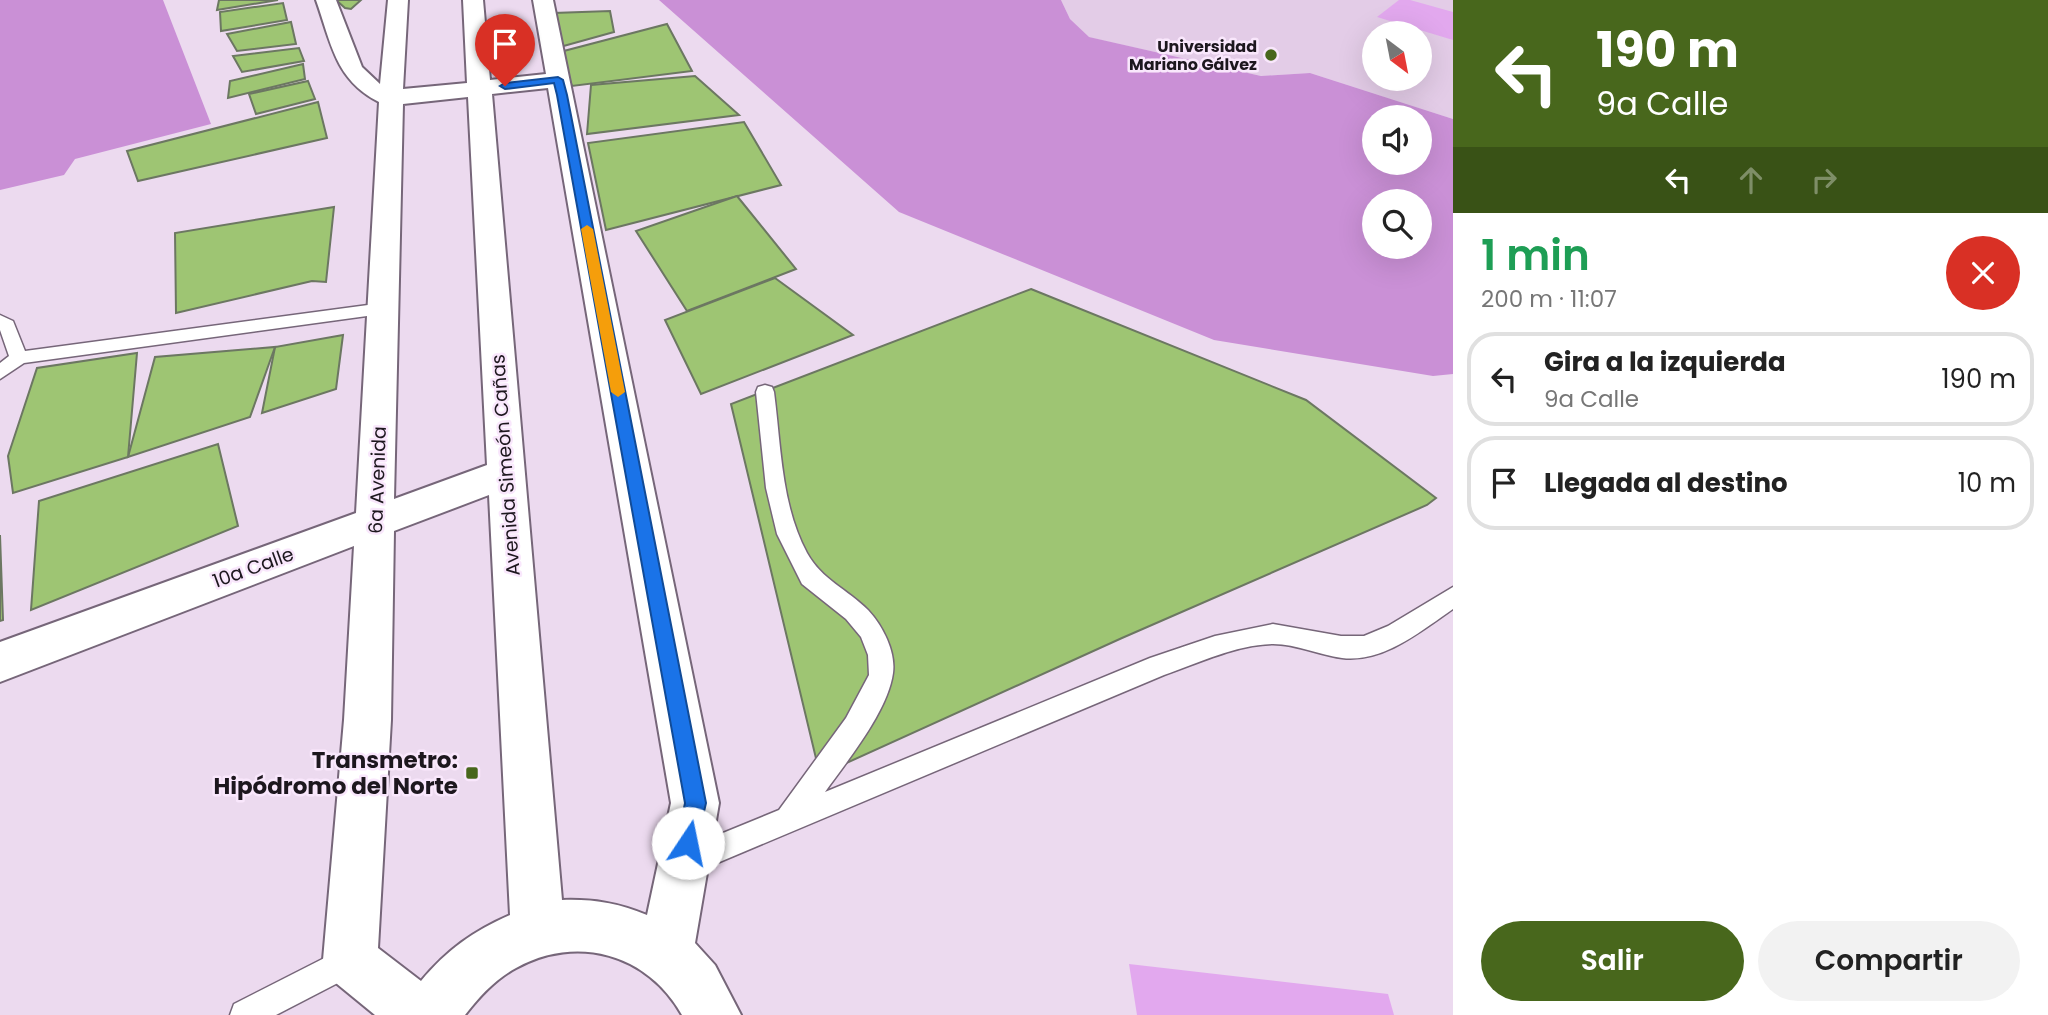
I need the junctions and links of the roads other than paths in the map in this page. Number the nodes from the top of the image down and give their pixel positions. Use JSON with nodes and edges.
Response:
{"nodes":[{"id":1,"x":326,"y":0,"type":"edge"},
{"id":2,"x":398,"y":0,"type":"edge"},
{"id":3,"x":474,"y":0,"type":"edge"},
{"id":4,"x":543,"y":0,"type":"edge"},
{"id":5,"x":558,"y":80,"type":"junction"},
{"id":6,"x":480,"y":89,"type":"junction"},
{"id":7,"x":390,"y":98,"type":"junction"},
{"id":8,"x":383,"y":309,"type":"junction"},
{"id":9,"x":0,"y":321,"type":"edge"},
{"id":10,"x":19,"y":358,"type":"junction"},
{"id":11,"x":0,"y":373,"type":"edge"},
{"id":12,"x":765,"y":392,"type":"dead end"},
{"id":13,"x":506,"y":473,"type":"junction"},
{"id":14,"x":375,"y":522,"type":"junction"},
{"id":15,"x":1453,"y":597,"type":"edge"},
{"id":16,"x":0,"y":662,"type":"edge"},
{"id":17,"x":789,"y":818,"type":"junction"},
{"id":18,"x":684,"y":863,"type":"junction"},
{"id":19,"x":538,"y":930,"type":"junction"},
{"id":20,"x":666,"y":952,"type":"junction"},
{"id":21,"x":350,"y":960,"type":"junction"},
{"id":22,"x":246,"y":1015,"type":"edge"},
{"id":23,"x":419,"y":1015,"type":"edge"},
{"id":24,"x":429,"y":1015,"type":"edge"},
{"id":25,"x":713,"y":1015,"type":"edge"}],
"edges":[{"from":1,"to":7,"type":"street"},
{"from":2,"to":7,"type":"street","name":"6a Avenida"},
{"from":3,"to":6,"type":"street","name":"Avenida Simeón Cañas"},
{"from":4,"to":5,"type":"street"},
{"from":5,"to":6,"type":"street"},
{"from":5,"to":18,"type":"street"},
{"from":6,"to":7,"type":"street"},
{"from":6,"to":13,"type":"street","name":"Avenida Simeón Cañas"},
{"from":7,"to":8,"type":"street","name":"6a Avenida"},
{"from":8,"to":10,"type":"lane"},
{"from":8,"to":14,"type":"street","name":"6a Avenida"},
{"from":9,"to":10,"type":"lane"},
{"from":10,"to":11,"type":"lane"},
{"from":12,"to":17,"type":"lane"},
{"from":13,"to":14,"type":"street","name":"10a Calle"},
{"from":13,"to":19,"type":"street","name":"Avenida Simeón Cañas"},
{"from":14,"to":16,"type":"street","name":"10a Calle"},
{"from":14,"to":21,"type":"street","name":"6a Avenida"},
{"from":15,"to":17,"type":"lane"},
{"from":17,"to":18,"type":"lane"},
{"from":18,"to":20,"type":"street"},
{"from":19,"to":20,"type":"street"},
{"from":19,"to":24,"type":"street"},
{"from":20,"to":25,"type":"street"},
{"from":21,"to":22,"type":"lane"},
{"from":21,"to":23,"type":"street"}]}
